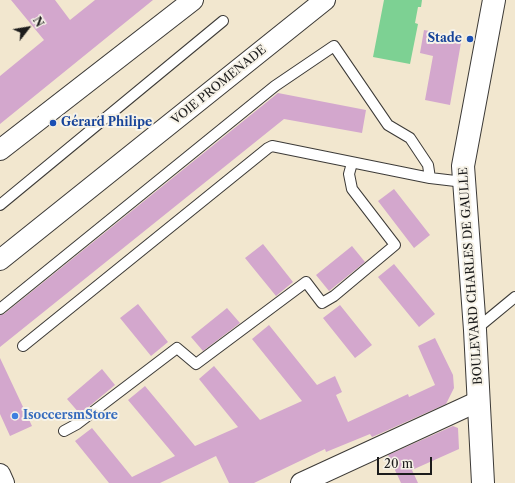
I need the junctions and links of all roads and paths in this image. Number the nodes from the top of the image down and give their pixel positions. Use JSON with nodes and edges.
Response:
{"nodes":[{"id":1,"x":193,"y":0,"type":"edge"},
{"id":2,"x":325,"y":0,"type":"edge"},
{"id":3,"x":494,"y":0,"type":"edge"},
{"id":4,"x":224,"y":21,"type":"dead end"},
{"id":5,"x":0,"y":150,"type":"edge"},
{"id":6,"x":352,"y":163,"type":"junction"},
{"id":7,"x":430,"y":178,"type":"junction"},
{"id":8,"x":464,"y":182,"type":"junction"},
{"id":9,"x":0,"y":205,"type":"edge"},
{"id":10,"x":0,"y":260,"type":"edge"},
{"id":11,"x":515,"y":297,"type":"edge"},
{"id":12,"x":0,"y":309,"type":"edge"},
{"id":13,"x":475,"y":330,"type":"junction"},
{"id":14,"x":23,"y":346,"type":"dead end"},
{"id":15,"x":479,"y":402,"type":"junction"},
{"id":16,"x":64,"y":430,"type":"dead end"},
{"id":17,"x":0,"y":474,"type":"edge"},
{"id":18,"x":4,"y":483,"type":"edge"},
{"id":19,"x":301,"y":483,"type":"edge"},
{"id":20,"x":483,"y":483,"type":"edge"}],
"edges":[{"from":1,"to":5,"type":"street"},
{"from":2,"to":10,"type":"street","name":"VOIE PROMENADE"},
{"from":3,"to":8,"type":"main road","name":"BOULEVARD CHARLES DE GAULLE"},
{"from":4,"to":9,"type":"lane"},
{"from":6,"to":7,"type":"lane"},
{"from":6,"to":14,"type":"lane"},
{"from":6,"to":16,"type":"lane"},
{"from":7,"to":8,"type":"lane"},
{"from":7,"to":12,"type":"lane"},
{"from":8,"to":13,"type":"main road","name":"BOULEVARD CHARLES DE GAULLE"},
{"from":11,"to":13,"type":"lane"},
{"from":13,"to":15,"type":"main road","name":"BOULEVARD CHARLES DE GAULLE"},
{"from":15,"to":19,"type":"street"},
{"from":15,"to":20,"type":"main road","name":"BOULEVARD CHARLES DE GAULLE"},
{"from":17,"to":18,"type":"street"}]}
